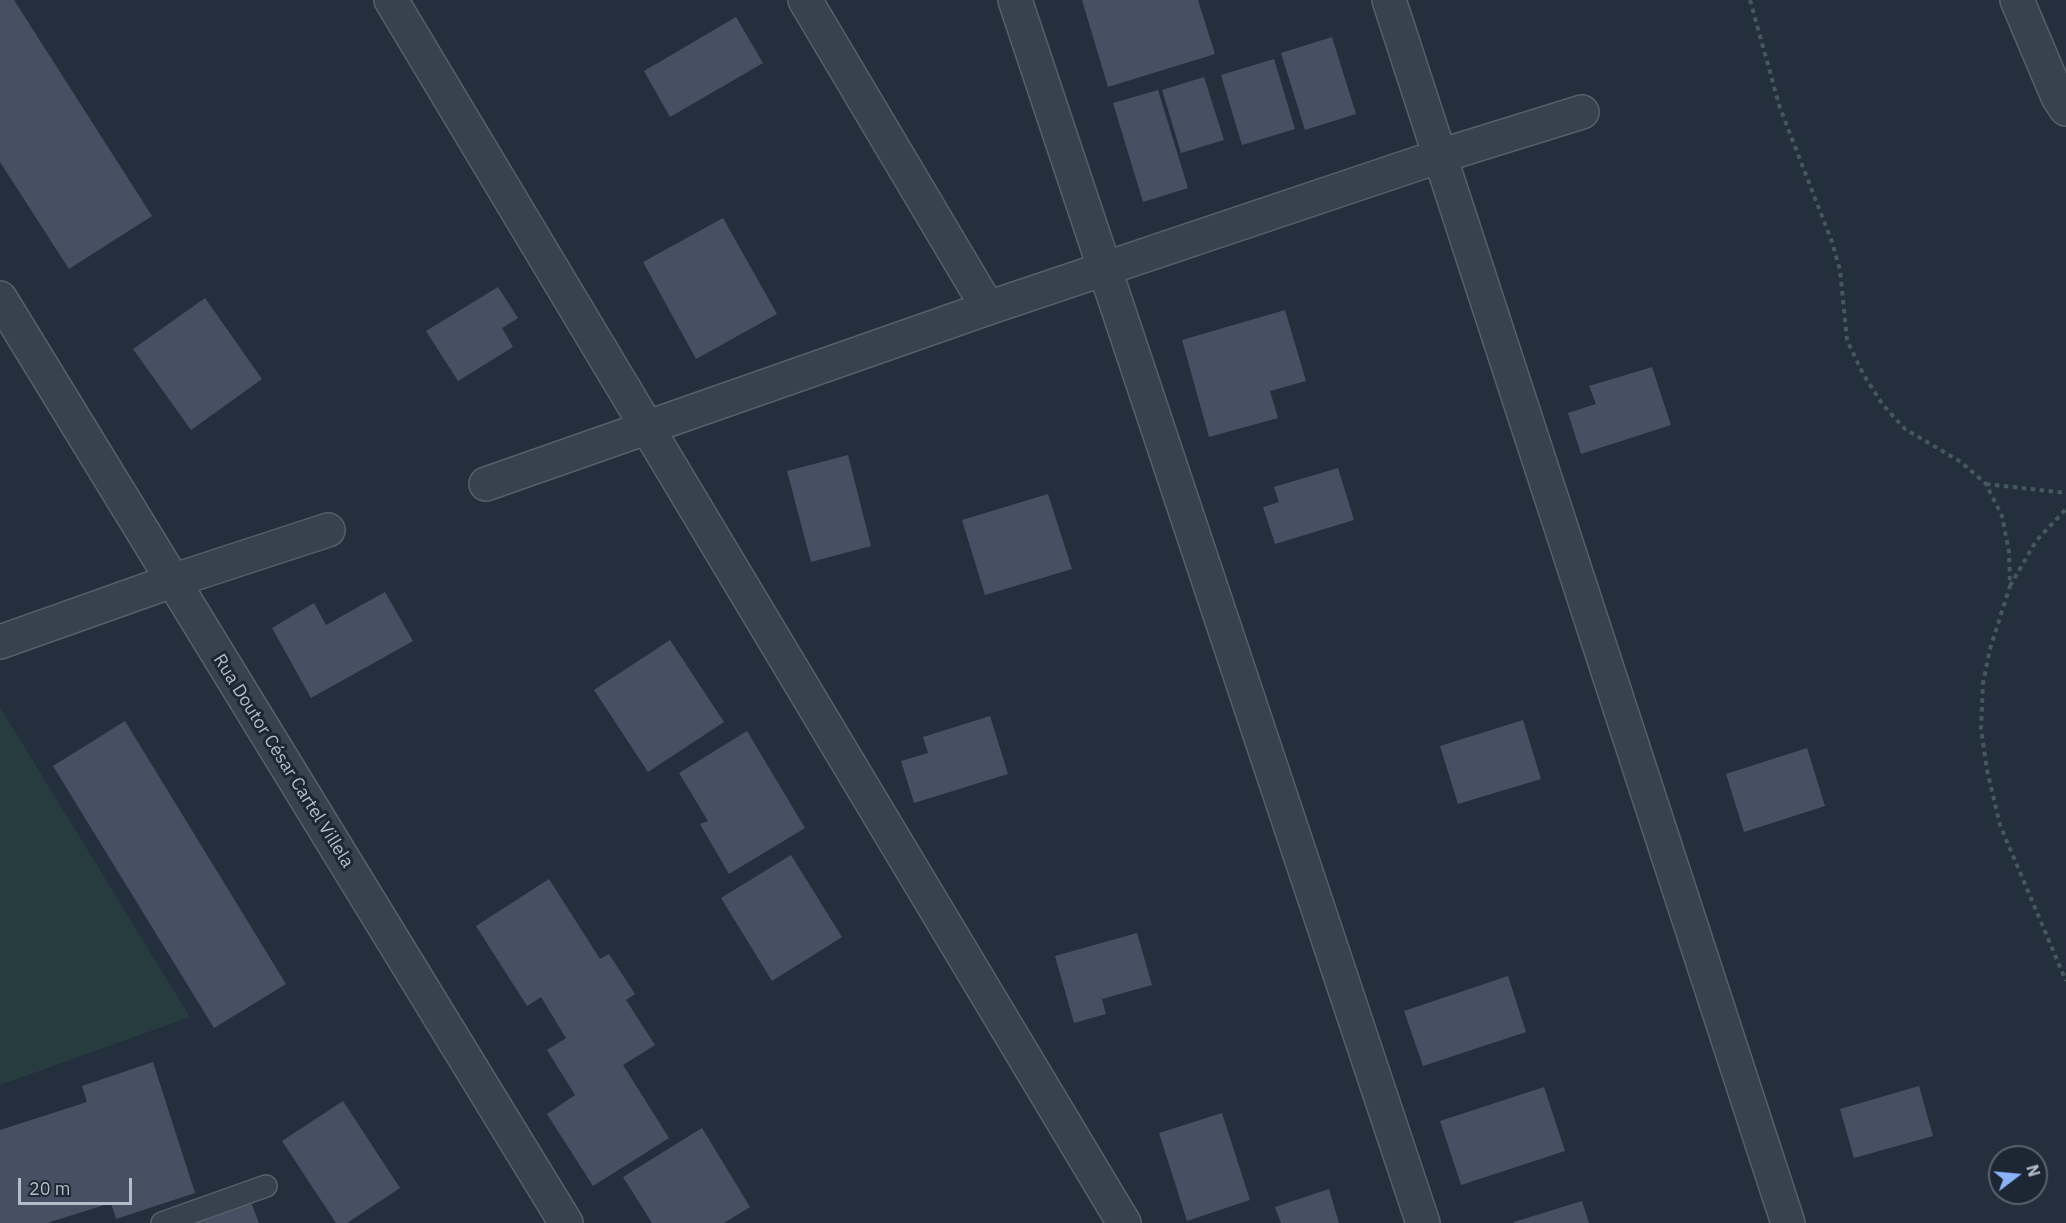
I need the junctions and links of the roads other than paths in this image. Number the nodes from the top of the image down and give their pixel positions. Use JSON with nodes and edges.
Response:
{"nodes":[{"id":1,"x":391,"y":0,"type":"edge"},
{"id":2,"x":805,"y":0,"type":"edge"},
{"id":3,"x":1015,"y":0,"type":"edge"},
{"id":4,"x":1389,"y":0,"type":"edge"},
{"id":5,"x":2017,"y":0,"type":"edge"},
{"id":6,"x":2066,"y":109,"type":"edge"},
{"id":7,"x":1582,"y":112,"type":"dead end"},
{"id":8,"x":1440,"y":156,"type":"junction"},
{"id":9,"x":1106,"y":269,"type":"junction"},
{"id":10,"x":0,"y":298,"type":"edge"},
{"id":11,"x":988,"y":308,"type":"junction"},
{"id":12,"x":648,"y":429,"type":"junction"},
{"id":13,"x":486,"y":484,"type":"dead end"},
{"id":14,"x":328,"y":530,"type":"dead end"},
{"id":15,"x":172,"y":581,"type":"junction"},
{"id":16,"x":0,"y":642,"type":"edge"},
{"id":17,"x":266,"y":1186,"type":"dead end"},
{"id":18,"x":162,"y":1223,"type":"edge"},
{"id":19,"x":566,"y":1223,"type":"edge"},
{"id":20,"x":1124,"y":1223,"type":"edge"},
{"id":21,"x":1423,"y":1223,"type":"edge"},
{"id":22,"x":1788,"y":1223,"type":"edge"}],
"edges":[{"from":1,"to":12,"type":"street"},
{"from":2,"to":11,"type":"street"},
{"from":3,"to":9,"type":"street"},
{"from":4,"to":8,"type":"street"},
{"from":5,"to":6,"type":"street"},
{"from":7,"to":8,"type":"street"},
{"from":8,"to":9,"type":"street"},
{"from":8,"to":22,"type":"street"},
{"from":9,"to":11,"type":"street"},
{"from":9,"to":21,"type":"street"},
{"from":10,"to":15,"type":"street","name":"Rua Doutor César Cartel Villela"},
{"from":11,"to":12,"type":"street"},
{"from":12,"to":13,"type":"street"},
{"from":12,"to":20,"type":"street"},
{"from":14,"to":15,"type":"street"},
{"from":15,"to":16,"type":"street"},
{"from":15,"to":19,"type":"street","name":"Rua Doutor César Cartel Villela"},
{"from":17,"to":18,"type":"lane"}]}
